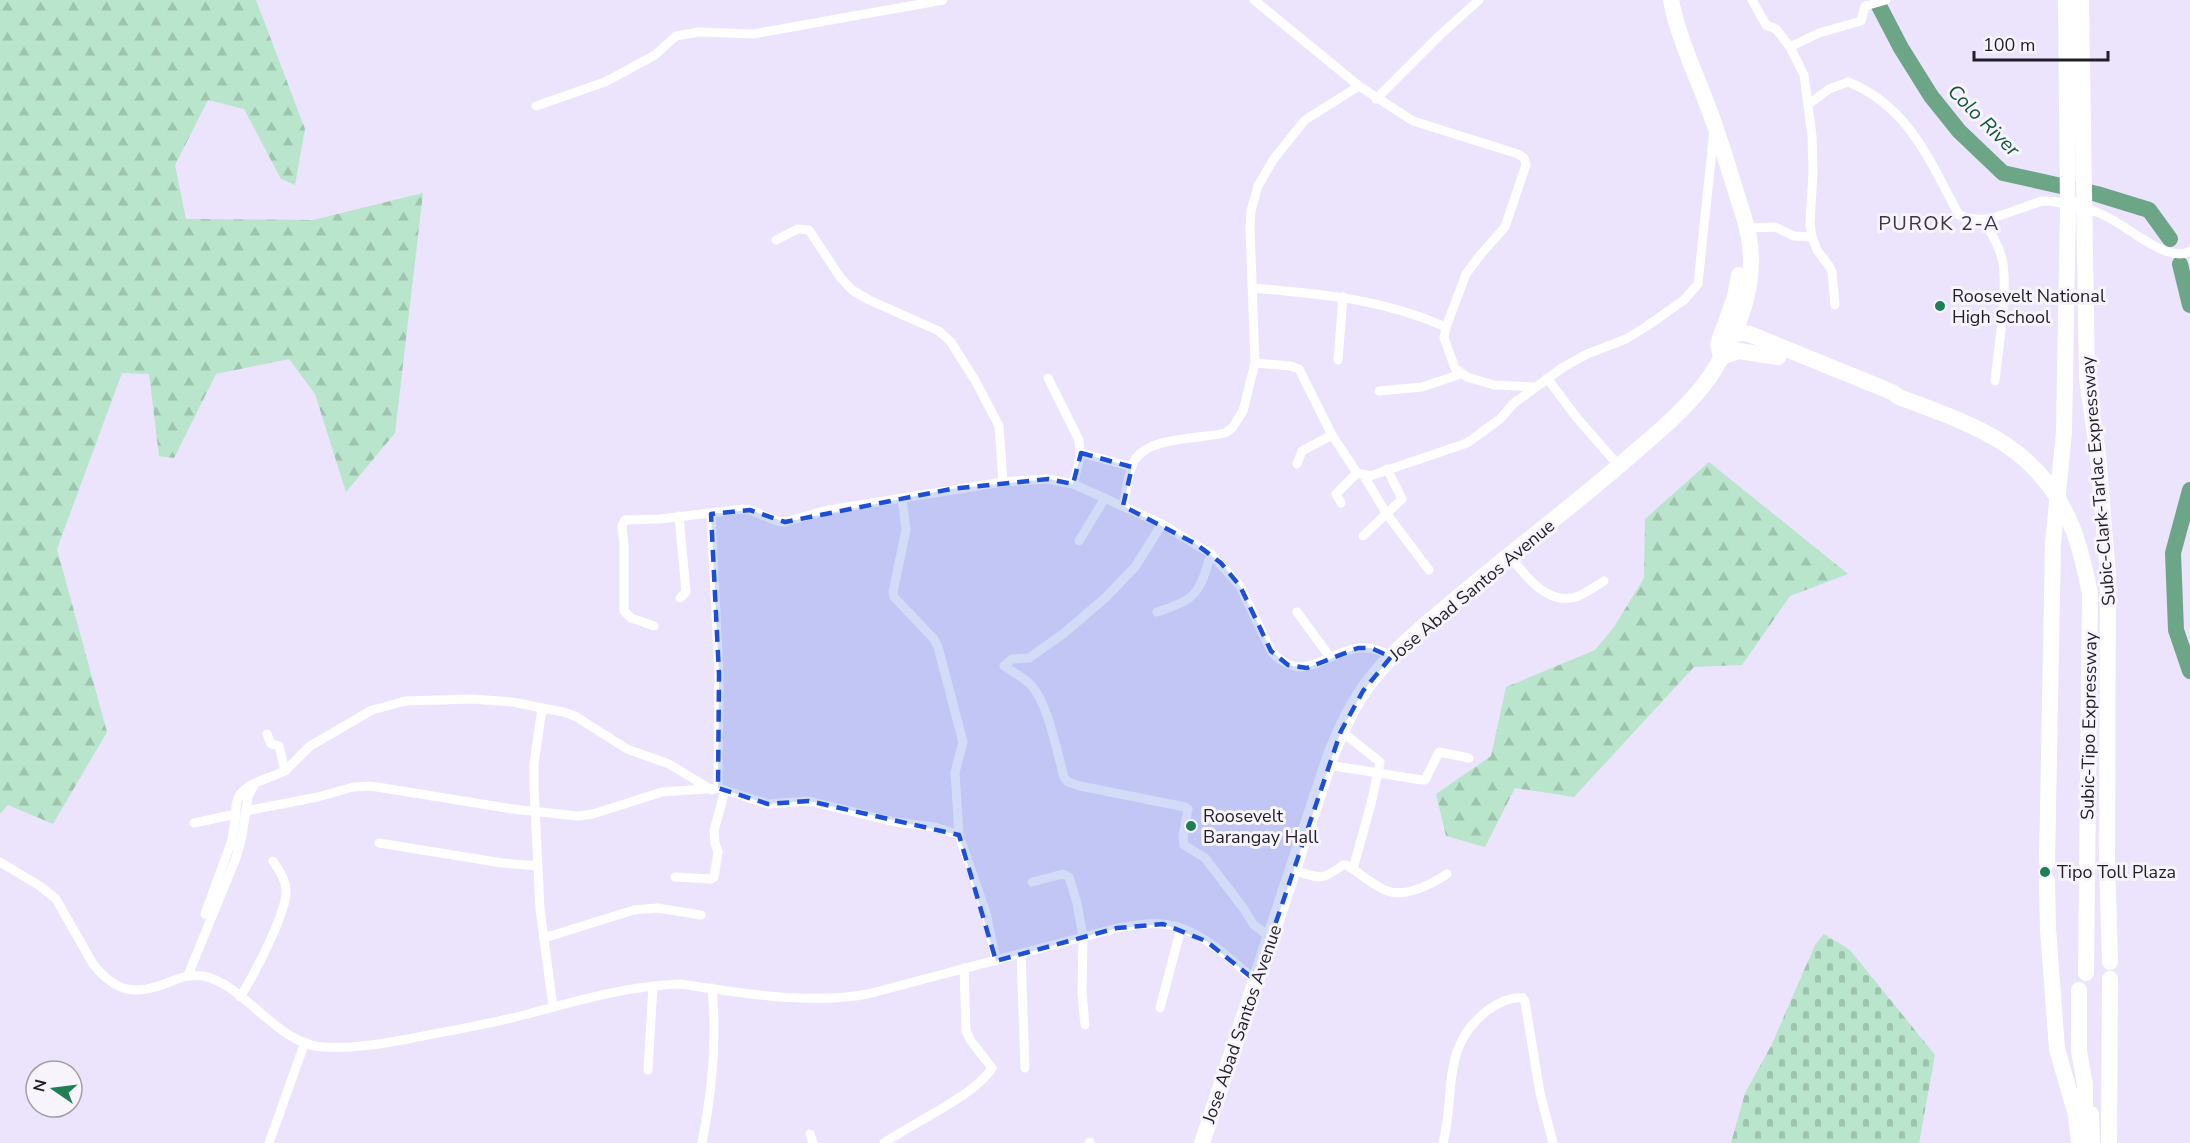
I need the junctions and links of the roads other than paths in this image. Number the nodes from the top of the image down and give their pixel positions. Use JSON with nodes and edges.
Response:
{"nodes":[{"id":1,"x":943,"y":0,"type":"edge"},
{"id":2,"x":1254,"y":0,"type":"edge"},
{"id":3,"x":1479,"y":0,"type":"edge"},
{"id":4,"x":1671,"y":0,"type":"edge"},
{"id":5,"x":1752,"y":0,"type":"edge"},
{"id":6,"x":2066,"y":0,"type":"edge"},
{"id":7,"x":2081,"y":0,"type":"edge"},
{"id":8,"x":1881,"y":1,"type":"edge"},
{"id":9,"x":2075,"y":23,"type":"junction"},
{"id":10,"x":1790,"y":46,"type":"junction"},
{"id":11,"x":1359,"y":86,"type":"junction"},
{"id":12,"x":1377,"y":99,"type":"junction"},
{"id":13,"x":1809,"y":104,"type":"junction"},
{"id":14,"x":536,"y":106,"type":"dead end"},
{"id":15,"x":1715,"y":125,"type":"junction"},
{"id":16,"x":1737,"y":194,"type":"junction"},
{"id":17,"x":1984,"y":221,"type":"junction"},
{"id":18,"x":1748,"y":228,"type":"junction"},
{"id":19,"x":1812,"y":237,"type":"junction"},
{"id":20,"x":776,"y":240,"type":"dead end"},
{"id":21,"x":2190,"y":251,"type":"edge"},
{"id":22,"x":1253,"y":288,"type":"junction"},
{"id":23,"x":1343,"y":297,"type":"junction"},
{"id":24,"x":1740,"y":301,"type":"junction"},
{"id":25,"x":1836,"y":305,"type":"dead end"},
{"id":26,"x":1446,"y":327,"type":"junction"},
{"id":27,"x":1735,"y":334,"type":"junction"},
{"id":28,"x":1780,"y":352,"type":"junction"},
{"id":29,"x":1721,"y":357,"type":"junction"},
{"id":30,"x":1338,"y":360,"type":"dead end"},
{"id":31,"x":1256,"y":363,"type":"junction"},
{"id":32,"x":1461,"y":374,"type":"junction"},
{"id":33,"x":1048,"y":378,"type":"dead end"},
{"id":34,"x":1547,"y":378,"type":"junction"},
{"id":35,"x":1995,"y":381,"type":"dead end"},
{"id":36,"x":1535,"y":387,"type":"junction"},
{"id":37,"x":1379,"y":391,"type":"dead end"},
{"id":38,"x":1332,"y":435,"type":"junction"},
{"id":39,"x":1081,"y":453,"type":"junction"},
{"id":40,"x":1297,"y":464,"type":"dead end"},
{"id":41,"x":1618,"y":466,"type":"junction"},
{"id":42,"x":1132,"y":467,"type":"junction"},
{"id":43,"x":1387,"y":469,"type":"junction"},
{"id":44,"x":1360,"y":474,"type":"junction"},
{"id":45,"x":1003,"y":482,"type":"junction"},
{"id":46,"x":1073,"y":484,"type":"junction"},
{"id":47,"x":902,"y":498,"type":"junction"},
{"id":48,"x":1105,"y":498,"type":"junction"},
{"id":49,"x":1341,"y":503,"type":"dead end"},
{"id":50,"x":1123,"y":506,"type":"junction"},
{"id":51,"x":1386,"y":513,"type":"junction"},
{"id":52,"x":711,"y":514,"type":"junction"},
{"id":53,"x":679,"y":516,"type":"junction"},
{"id":54,"x":1162,"y":524,"type":"junction"},
{"id":55,"x":1363,"y":536,"type":"dead end"},
{"id":56,"x":1079,"y":541,"type":"dead end"},
{"id":57,"x":1211,"y":554,"type":"junction"},
{"id":58,"x":1509,"y":555,"type":"junction"},
{"id":59,"x":1429,"y":570,"type":"dead end"},
{"id":60,"x":1604,"y":581,"type":"dead end"},
{"id":61,"x":680,"y":598,"type":"dead end"},
{"id":62,"x":1157,"y":612,"type":"dead end"},
{"id":63,"x":1297,"y":612,"type":"dead end"},
{"id":64,"x":654,"y":626,"type":"dead end"},
{"id":65,"x":1330,"y":657,"type":"junction"},
{"id":66,"x":1391,"y":657,"type":"junction"},
{"id":67,"x":542,"y":708,"type":"junction"},
{"id":68,"x":1341,"y":731,"type":"junction"},
{"id":69,"x":267,"y":734,"type":"dead end"},
{"id":70,"x":1469,"y":758,"type":"dead end"},
{"id":71,"x":1328,"y":765,"type":"junction"},
{"id":72,"x":285,"y":771,"type":"junction"},
{"id":73,"x":1377,"y":774,"type":"junction"},
{"id":74,"x":718,"y":789,"type":"junction"},
{"id":75,"x":535,"y":812,"type":"junction"},
{"id":76,"x":241,"y":813,"type":"junction"},
{"id":77,"x":194,"y":823,"type":"dead end"},
{"id":78,"x":959,"y":835,"type":"junction"},
{"id":79,"x":380,"y":843,"type":"dead end"},
{"id":80,"x":273,"y":861,"type":"dead end"},
{"id":81,"x":0,"y":862,"type":"edge"},
{"id":82,"x":2047,"y":862,"type":"dead end"},
{"id":83,"x":538,"y":866,"type":"junction"},
{"id":84,"x":1353,"y":869,"type":"junction"},
{"id":85,"x":1293,"y":870,"type":"junction"},
{"id":86,"x":1447,"y":874,"type":"dead end"},
{"id":87,"x":675,"y":877,"type":"dead end"},
{"id":88,"x":2047,"y":881,"type":"dead end"},
{"id":89,"x":1032,"y":882,"type":"dead end"},
{"id":90,"x":205,"y":914,"type":"dead end"},
{"id":91,"x":701,"y":915,"type":"dead end"},
{"id":92,"x":1180,"y":928,"type":"junction"},
{"id":93,"x":1083,"y":937,"type":"junction"},
{"id":94,"x":544,"y":938,"type":"junction"},
{"id":95,"x":1271,"y":938,"type":"junction"},
{"id":96,"x":1021,"y":954,"type":"junction"},
{"id":97,"x":996,"y":961,"type":"junction"},
{"id":98,"x":964,"y":968,"type":"junction"},
{"id":99,"x":2083,"y":973,"type":"dead end"},
{"id":100,"x":189,"y":975,"type":"junction"},
{"id":101,"x":1256,"y":981,"type":"junction"},
{"id":102,"x":652,"y":986,"type":"junction"},
{"id":103,"x":712,"y":988,"type":"junction"},
{"id":104,"x":240,"y":997,"type":"junction"},
{"id":105,"x":553,"y":1007,"type":"junction"},
{"id":106,"x":1160,"y":1008,"type":"dead end"},
{"id":107,"x":1085,"y":1025,"type":"dead end"},
{"id":108,"x":305,"y":1042,"type":"junction"},
{"id":109,"x":1026,"y":1068,"type":"dead end"},
{"id":110,"x":648,"y":1070,"type":"dead end"},
{"id":111,"x":269,"y":1143,"type":"edge"},
{"id":112,"x":702,"y":1143,"type":"edge"},
{"id":113,"x":884,"y":1143,"type":"edge"},
{"id":114,"x":1202,"y":1143,"type":"edge"},
{"id":115,"x":1443,"y":1143,"type":"edge"},
{"id":116,"x":1553,"y":1143,"type":"edge"},
{"id":117,"x":2079,"y":1143,"type":"edge"},
{"id":118,"x":2085,"y":1143,"type":"edge"},
{"id":119,"x":2092,"y":1143,"type":"edge"},
{"id":120,"x":2109,"y":1143,"type":"edge"}],
"edges":[{"from":1,"to":14,"type":"street"},
{"from":2,"to":11,"type":"street"},
{"from":3,"to":12,"type":"street"},
{"from":4,"to":15,"type":"highway","name":"Jose Abad Santos Avenue"},
{"from":5,"to":10,"type":"street"},
{"from":6,"to":9,"type":"highway","name":"Subic-Clark-Tarlac Expressway"},
{"from":7,"to":9,"type":"highway","name":"Subic-Clark-Tarlac Expressway"},
{"from":8,"to":10,"type":"street"},
{"from":9,"to":82,"type":"highway","name":"Subic-Clark-Tarlac Expressway"},
{"from":9,"to":120,"type":"highway","name":"Subic-Clark-Tarlac Expressway"},
{"from":10,"to":13,"type":"street"},
{"from":11,"to":12,"type":"street"},
{"from":11,"to":22,"type":"street"},
{"from":12,"to":26,"type":"street"},
{"from":13,"to":17,"type":"street"},
{"from":13,"to":19,"type":"street"},
{"from":15,"to":16,"type":"highway","name":"Jose Abad Santos Avenue"},
{"from":15,"to":34,"type":"street"},
{"from":16,"to":18,"type":"highway","name":"Jose Abad Santos Avenue"},
{"from":16,"to":24,"type":"highway","name":"Jose Abad Santos Avenue"},
{"from":17,"to":21,"type":"street"},
{"from":17,"to":35,"type":"street"},
{"from":18,"to":19,"type":"street"},
{"from":18,"to":24,"type":"highway","name":"Jose Abad Santos Avenue"},
{"from":19,"to":25,"type":"street"},
{"from":20,"to":45,"type":"street"},
{"from":22,"to":23,"type":"street"},
{"from":22,"to":31,"type":"street"},
{"from":23,"to":26,"type":"street"},
{"from":23,"to":30,"type":"street"},
{"from":24,"to":27,"type":"highway"},
{"from":24,"to":28,"type":"highway"},
{"from":24,"to":29,"type":"highway","name":"Jose Abad Santos Avenue"},
{"from":26,"to":32,"type":"street"},
{"from":27,"to":28,"type":"highway","name":"Subic-Tipo Expressway"},
{"from":27,"to":29,"type":"highway","name":"Jose Abad Santos Avenue"},
{"from":28,"to":29,"type":"highway"},
{"from":28,"to":99,"type":"highway","name":"Subic-Tipo Expressway"},
{"from":29,"to":41,"type":"highway","name":"Jose Abad Santos Avenue"},
{"from":31,"to":38,"type":"street"},
{"from":31,"to":42,"type":"street"},
{"from":32,"to":36,"type":"street"},
{"from":32,"to":37,"type":"street"},
{"from":33,"to":39,"type":"street"},
{"from":34,"to":36,"type":"street"},
{"from":34,"to":41,"type":"street"},
{"from":36,"to":43,"type":"street"},
{"from":38,"to":40,"type":"street"},
{"from":38,"to":44,"type":"street"},
{"from":39,"to":42,"type":"street"},
{"from":39,"to":46,"type":"street"},
{"from":41,"to":58,"type":"highway","name":"Jose Abad Santos Avenue"},
{"from":42,"to":50,"type":"street"},
{"from":43,"to":44,"type":"street"},
{"from":43,"to":51,"type":"street"},
{"from":44,"to":49,"type":"street"},
{"from":44,"to":51,"type":"street"},
{"from":45,"to":46,"type":"street"},
{"from":45,"to":47,"type":"street"},
{"from":46,"to":48,"type":"street"},
{"from":47,"to":52,"type":"street"},
{"from":47,"to":78,"type":"street"},
{"from":48,"to":50,"type":"street"},
{"from":48,"to":56,"type":"street"},
{"from":50,"to":54,"type":"street"},
{"from":51,"to":55,"type":"street"},
{"from":51,"to":59,"type":"street"},
{"from":52,"to":53,"type":"street"},
{"from":52,"to":74,"type":"street"},
{"from":53,"to":61,"type":"street"},
{"from":53,"to":64,"type":"street"},
{"from":54,"to":57,"type":"street"},
{"from":54,"to":95,"type":"street"},
{"from":57,"to":62,"type":"street"},
{"from":57,"to":65,"type":"street"},
{"from":58,"to":60,"type":"street"},
{"from":58,"to":66,"type":"highway","name":"Jose Abad Santos Avenue"},
{"from":63,"to":65,"type":"street"},
{"from":65,"to":66,"type":"street"},
{"from":66,"to":68,"type":"highway","name":"Jose Abad Santos Avenue"},
{"from":67,"to":72,"type":"street"},
{"from":67,"to":74,"type":"street"},
{"from":67,"to":75,"type":"street"},
{"from":68,"to":71,"type":"highway","name":"Jose Abad Santos Avenue"},
{"from":68,"to":73,"type":"street"},
{"from":69,"to":72,"type":"street"},
{"from":70,"to":73,"type":"street"},
{"from":71,"to":73,"type":"street"},
{"from":71,"to":85,"type":"highway","name":"Jose Abad Santos Avenue"},
{"from":72,"to":76,"type":"street"},
{"from":73,"to":84,"type":"street"},
{"from":74,"to":75,"type":"street"},
{"from":74,"to":78,"type":"street"},
{"from":74,"to":87,"type":"street"},
{"from":75,"to":76,"type":"street"},
{"from":75,"to":83,"type":"street"},
{"from":76,"to":77,"type":"street"},
{"from":76,"to":90,"type":"street"},
{"from":76,"to":100,"type":"street"},
{"from":78,"to":97,"type":"street"},
{"from":79,"to":83,"type":"street"},
{"from":80,"to":104,"type":"street"},
{"from":81,"to":100,"type":"street"},
{"from":83,"to":94,"type":"street"},
{"from":84,"to":85,"type":"street"},
{"from":84,"to":86,"type":"street"},
{"from":85,"to":95,"type":"highway","name":"Jose Abad Santos Avenue"},
{"from":88,"to":117,"type":"highway"},
{"from":89,"to":93,"type":"street"},
{"from":91,"to":94,"type":"street"},
{"from":92,"to":93,"type":"street"},
{"from":92,"to":101,"type":"street"},
{"from":92,"to":106,"type":"street"},
{"from":93,"to":96,"type":"street"},
{"from":93,"to":107,"type":"street"},
{"from":94,"to":105,"type":"street"},
{"from":95,"to":101,"type":"highway","name":"Jose Abad Santos Avenue"},
{"from":96,"to":97,"type":"street"},
{"from":96,"to":109,"type":"street"},
{"from":97,"to":98,"type":"street"},
{"from":98,"to":103,"type":"street"},
{"from":98,"to":113,"type":"street"},
{"from":100,"to":104,"type":"street"},
{"from":101,"to":114,"type":"highway","name":"Jose Abad Santos Avenue"},
{"from":102,"to":103,"type":"street"},
{"from":102,"to":105,"type":"street"},
{"from":102,"to":110,"type":"street"},
{"from":103,"to":112,"type":"street"},
{"from":104,"to":108,"type":"street"},
{"from":105,"to":108,"type":"street"},
{"from":108,"to":111,"type":"street"},
{"from":115,"to":116,"type":"street"},
{"from":118,"to":119,"type":"highway"}]}
